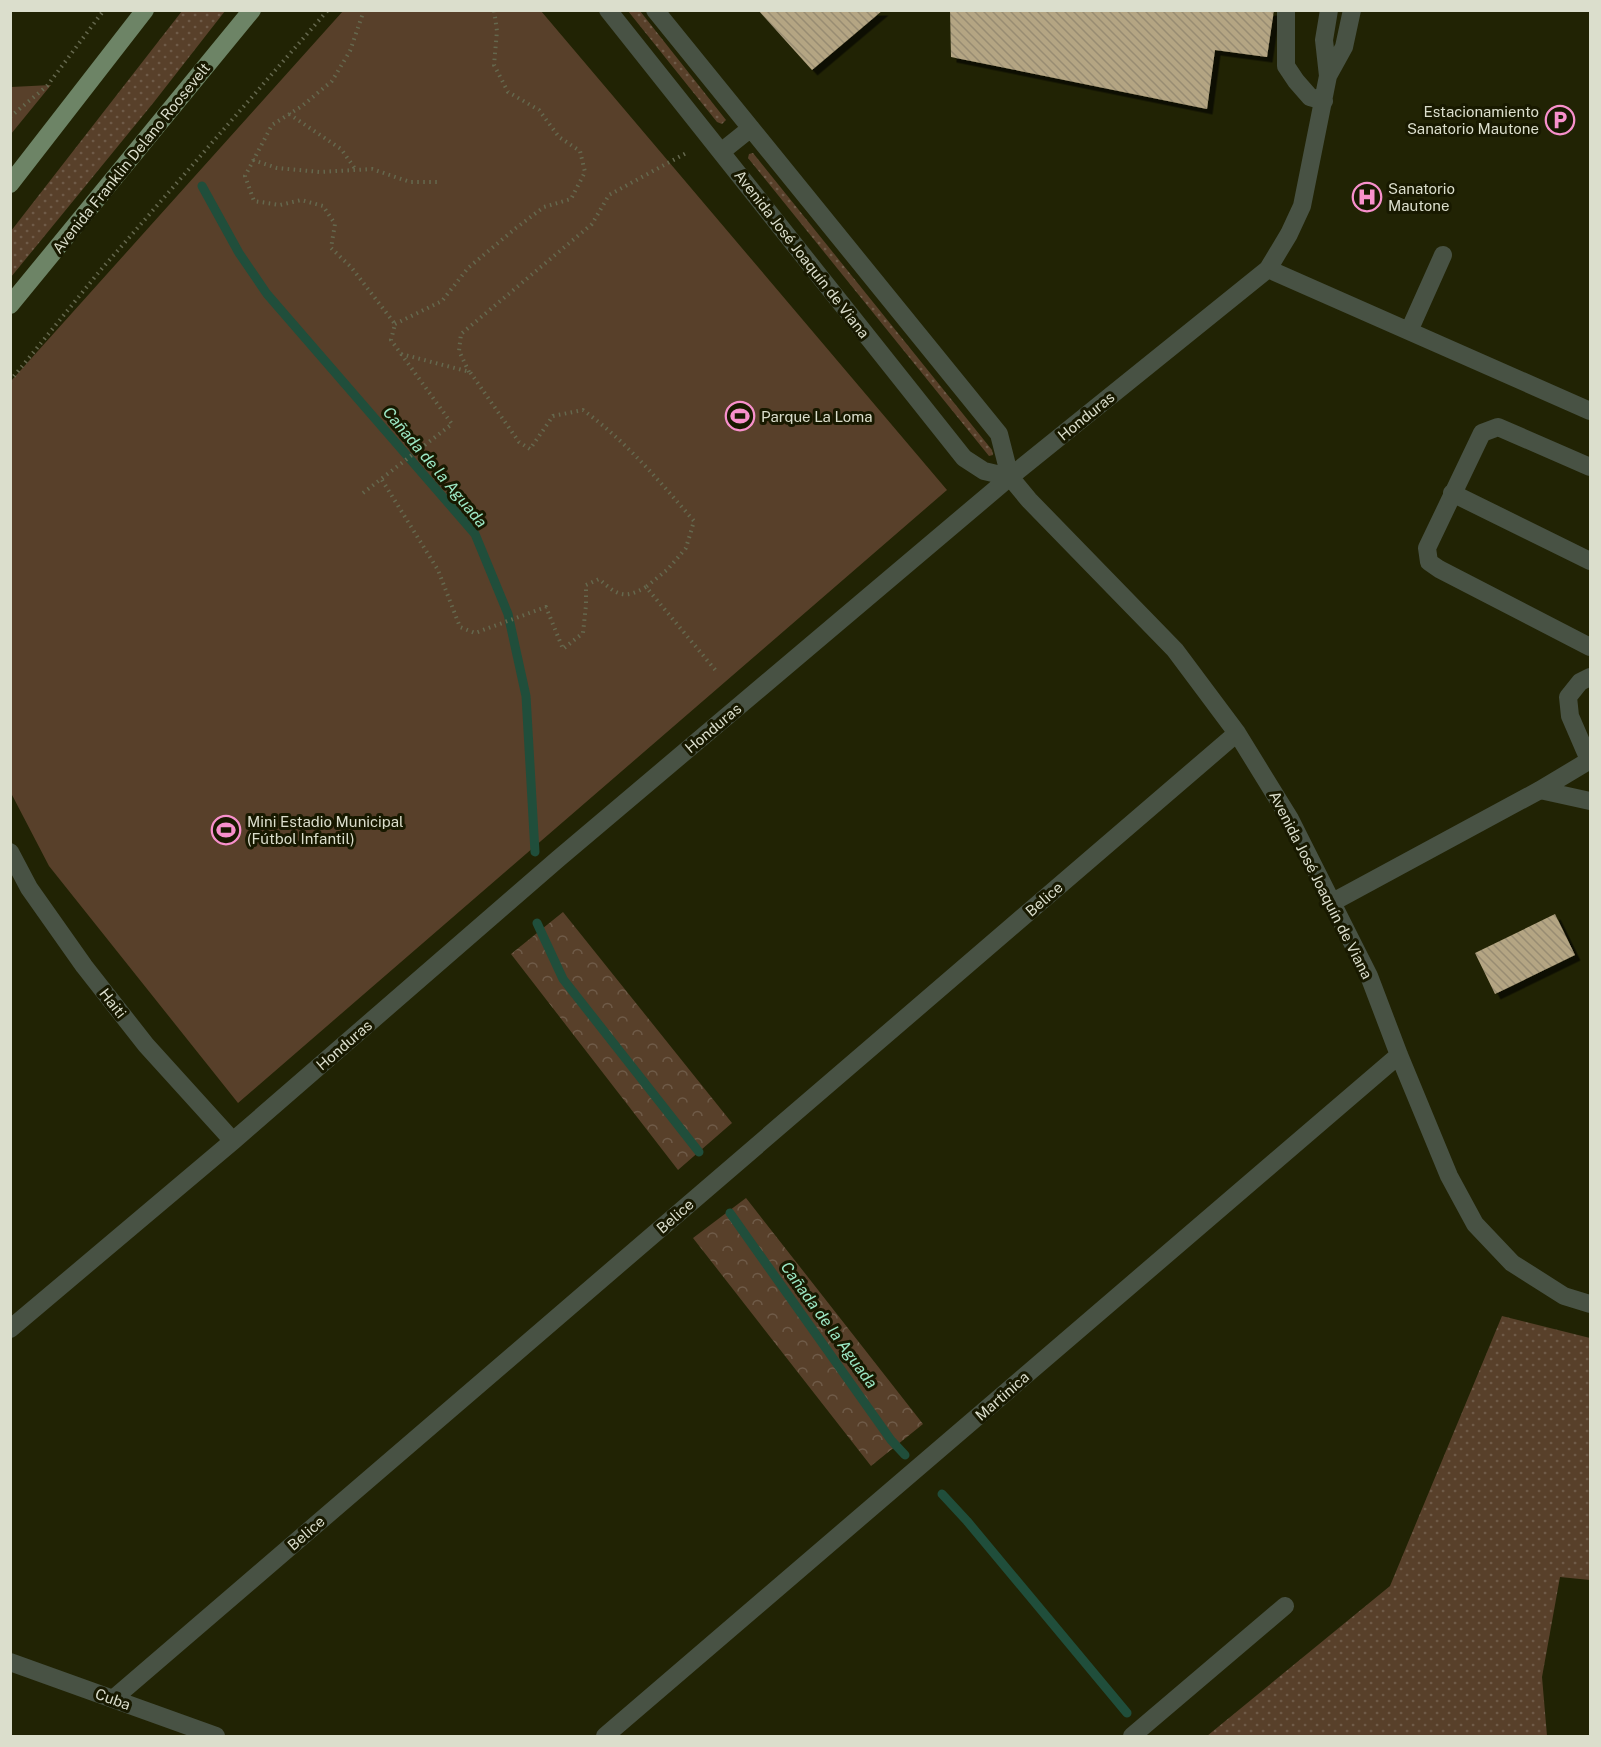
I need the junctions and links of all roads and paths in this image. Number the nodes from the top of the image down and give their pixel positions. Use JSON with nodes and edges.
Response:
{"nodes":[{"id":1,"x":104,"y":10,"type":"edge"},
{"id":2,"x":146,"y":10,"type":"edge"},
{"id":3,"x":252,"y":10,"type":"edge"},
{"id":4,"x":328,"y":10,"type":"edge"},
{"id":5,"x":364,"y":10,"type":"edge"},
{"id":6,"x":494,"y":10,"type":"edge"},
{"id":7,"x":608,"y":10,"type":"edge"},
{"id":8,"x":656,"y":10,"type":"edge"},
{"id":9,"x":1286,"y":10,"type":"edge"},
{"id":10,"x":1329,"y":10,"type":"edge"},
{"id":11,"x":1352,"y":10,"type":"edge"},
{"id":12,"x":1328,"y":76,"type":"junction"},
{"id":13,"x":1324,"y":101,"type":"junction"},
{"id":14,"x":289,"y":114,"type":"junction"},
{"id":15,"x":10,"y":117,"type":"edge"},
{"id":16,"x":751,"y":128,"type":"junction"},
{"id":17,"x":716,"y":146,"type":"junction"},
{"id":18,"x":253,"y":159,"type":"junction"},
{"id":19,"x":357,"y":170,"type":"junction"},
{"id":20,"x":441,"y":182,"type":"dead end"},
{"id":21,"x":10,"y":183,"type":"edge"},
{"id":22,"x":1443,"y":255,"type":"dead end"},
{"id":23,"x":1268,"y":269,"type":"junction"},
{"id":24,"x":10,"y":305,"type":"edge"},
{"id":25,"x":395,"y":324,"type":"junction"},
{"id":26,"x":1409,"y":331,"type":"junction"},
{"id":27,"x":401,"y":354,"type":"junction"},
{"id":28,"x":470,"y":372,"type":"junction"},
{"id":29,"x":10,"y":381,"type":"edge"},
{"id":30,"x":1590,"y":411,"type":"edge"},
{"id":31,"x":1590,"y":467,"type":"edge"},
{"id":32,"x":1010,"y":477,"type":"junction"},
{"id":33,"x":382,"y":480,"type":"junction"},
{"id":34,"x":363,"y":493,"type":"dead end"},
{"id":35,"x":1452,"y":493,"type":"junction"},
{"id":36,"x":1590,"y":561,"type":"edge"},
{"id":37,"x":646,"y":587,"type":"junction"},
{"id":38,"x":1590,"y":647,"type":"edge"},
{"id":39,"x":717,"y":672,"type":"dead end"},
{"id":40,"x":1590,"y":677,"type":"edge"},
{"id":41,"x":1237,"y":733,"type":"junction"},
{"id":42,"x":1590,"y":760,"type":"edge"},
{"id":43,"x":1540,"y":790,"type":"junction"},
{"id":44,"x":1590,"y":801,"type":"edge"},
{"id":45,"x":10,"y":852,"type":"edge"},
{"id":46,"x":1331,"y":903,"type":"junction"},
{"id":47,"x":1399,"y":1055,"type":"junction"},
{"id":48,"x":233,"y":1141,"type":"junction"},
{"id":49,"x":1590,"y":1304,"type":"edge"},
{"id":50,"x":10,"y":1329,"type":"edge"},
{"id":51,"x":1285,"y":1606,"type":"dead end"},
{"id":52,"x":10,"y":1662,"type":"edge"},
{"id":53,"x":113,"y":1699,"type":"junction"},
{"id":54,"x":216,"y":1737,"type":"edge"},
{"id":55,"x":605,"y":1737,"type":"edge"},
{"id":56,"x":1132,"y":1737,"type":"edge"}],
"edges":[{"from":1,"to":15,"type":"path"},
{"from":2,"to":21,"type":"main road"},
{"from":3,"to":24,"type":"main road","name":"Avenida Franklin Delano Roosevelt"},
{"from":4,"to":29,"type":"path"},
{"from":5,"to":14,"type":"path"},
{"from":6,"to":25,"type":"path"},
{"from":7,"to":17,"type":"street","name":"Avenida José Joaquín de Viana"},
{"from":8,"to":16,"type":"street","name":"Avenida José Joaquín de Viana"},
{"from":9,"to":13,"type":"street"},
{"from":10,"to":12,"type":"street","name":"Honduras"},
{"from":11,"to":12,"type":"street","name":"Honduras"},
{"from":12,"to":13,"type":"street","name":"Honduras"},
{"from":13,"to":23,"type":"street","name":"Honduras"},
{"from":14,"to":18,"type":"path"},
{"from":14,"to":19,"type":"path"},
{"from":16,"to":17,"type":"street"},
{"from":16,"to":32,"type":"street","name":"Avenida José Joaquín de Viana"},
{"from":17,"to":28,"type":"path"},
{"from":17,"to":32,"type":"street","name":"Avenida José Joaquín de Viana"},
{"from":18,"to":19,"type":"path"},
{"from":18,"to":25,"type":"path"},
{"from":19,"to":20,"type":"path"},
{"from":22,"to":26,"type":"street"},
{"from":23,"to":26,"type":"street"},
{"from":23,"to":32,"type":"street","name":"Honduras"},
{"from":25,"to":27,"type":"path"},
{"from":26,"to":30,"type":"street"},
{"from":27,"to":28,"type":"path"},
{"from":27,"to":33,"type":"path"},
{"from":28,"to":37,"type":"path"},
{"from":31,"to":35,"type":"street"},
{"from":32,"to":41,"type":"street","name":"Avenida José Joaquín de Viana"},
{"from":32,"to":48,"type":"street","name":"Honduras"},
{"from":33,"to":34,"type":"path"},
{"from":33,"to":37,"type":"path"},
{"from":35,"to":36,"type":"street"},
{"from":35,"to":38,"type":"street"},
{"from":37,"to":39,"type":"path"},
{"from":40,"to":42,"type":"street"},
{"from":41,"to":46,"type":"street","name":"Avenida José Joaquín de Viana"},
{"from":41,"to":53,"type":"street","name":"Belice"},
{"from":42,"to":43,"type":"street"},
{"from":43,"to":44,"type":"street"},
{"from":43,"to":46,"type":"street"},
{"from":45,"to":48,"type":"street","name":"Haiti"},
{"from":46,"to":47,"type":"street","name":"Avenida José Joaquín de Viana"},
{"from":47,"to":49,"type":"street","name":"Avenida José Joaquín de Viana"},
{"from":47,"to":55,"type":"street","name":"Martinica"},
{"from":48,"to":50,"type":"street","name":"Honduras"},
{"from":51,"to":56,"type":"street"},
{"from":52,"to":53,"type":"street","name":"Cuba"},
{"from":53,"to":54,"type":"street","name":"Cuba"}]}
